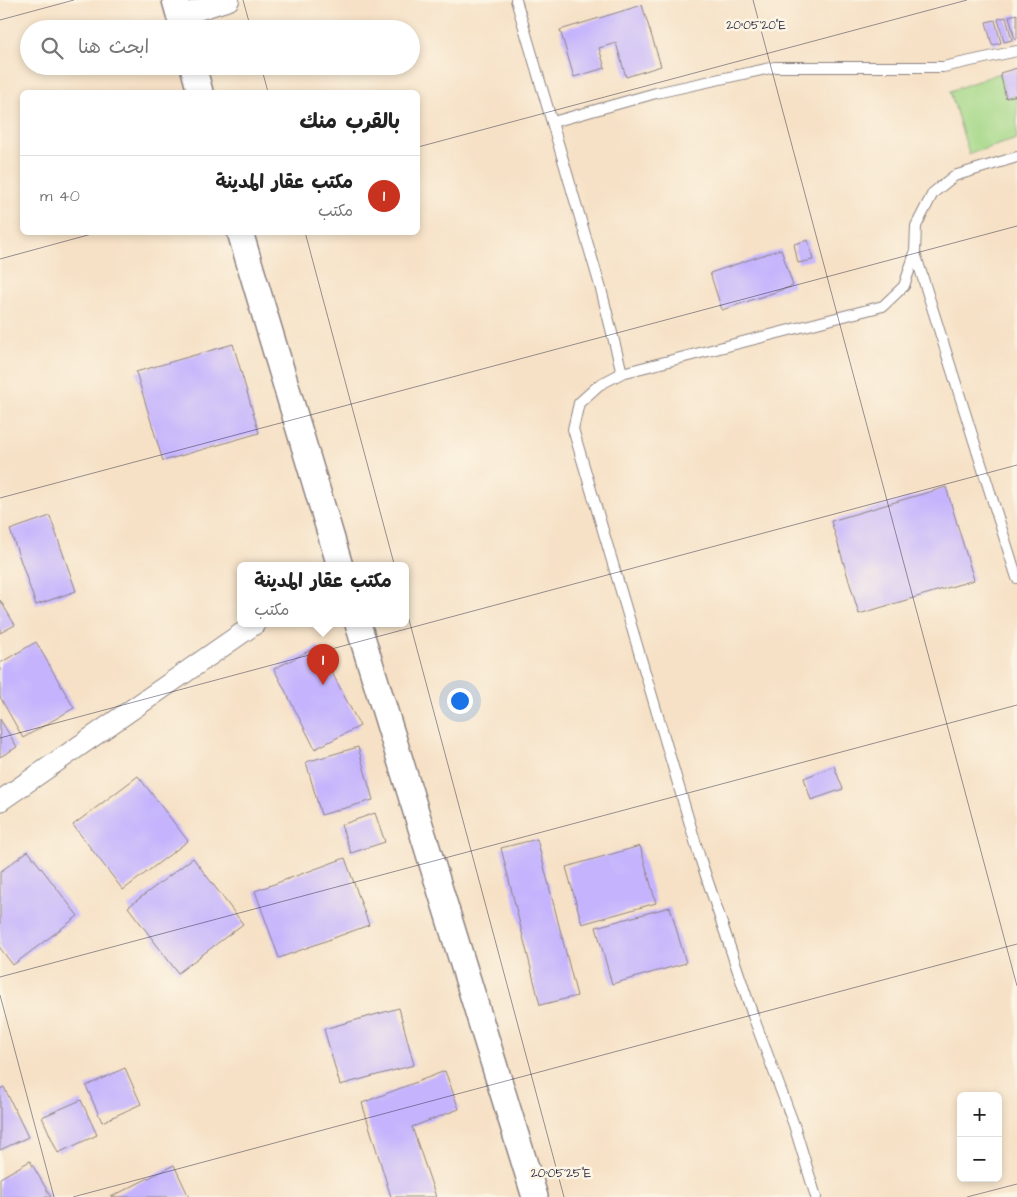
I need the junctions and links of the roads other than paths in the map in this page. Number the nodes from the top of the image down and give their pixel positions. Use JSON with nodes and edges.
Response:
{"nodes":[{"id":1,"x":229,"y":0,"type":"edge"},
{"id":2,"x":516,"y":0,"type":"edge"},
{"id":3,"x":179,"y":15,"type":"edge"},
{"id":4,"x":1017,"y":50,"type":"edge"},
{"id":5,"x":195,"y":75,"type":"edge"},
{"id":6,"x":199,"y":90,"type":"edge"},
{"id":7,"x":553,"y":122,"type":"junction"},
{"id":8,"x":1017,"y":157,"type":"edge"},
{"id":9,"x":241,"y":235,"type":"edge"},
{"id":10,"x":915,"y":253,"type":"junction"},
{"id":11,"x":622,"y":372,"type":"junction"},
{"id":12,"x":338,"y":562,"type":"edge"},
{"id":13,"x":1017,"y":578,"type":"edge"},
{"id":14,"x":251,"y":627,"type":"edge"},
{"id":15,"x":359,"y":627,"type":"edge"},
{"id":16,"x":0,"y":801,"type":"edge"},
{"id":17,"x":535,"y":1197,"type":"edge"},
{"id":18,"x":816,"y":1197,"type":"edge"}],
"edges":[{"from":1,"to":3,"type":"street"},
{"from":2,"to":7,"type":"lane"},
{"from":4,"to":7,"type":"lane"},
{"from":5,"to":6,"type":"street"},
{"from":7,"to":11,"type":"lane"},
{"from":8,"to":10,"type":"lane"},
{"from":9,"to":12,"type":"street"},
{"from":10,"to":11,"type":"lane"},
{"from":10,"to":13,"type":"lane"},
{"from":11,"to":18,"type":"lane"},
{"from":14,"to":16,"type":"street"},
{"from":15,"to":17,"type":"street"}]}
